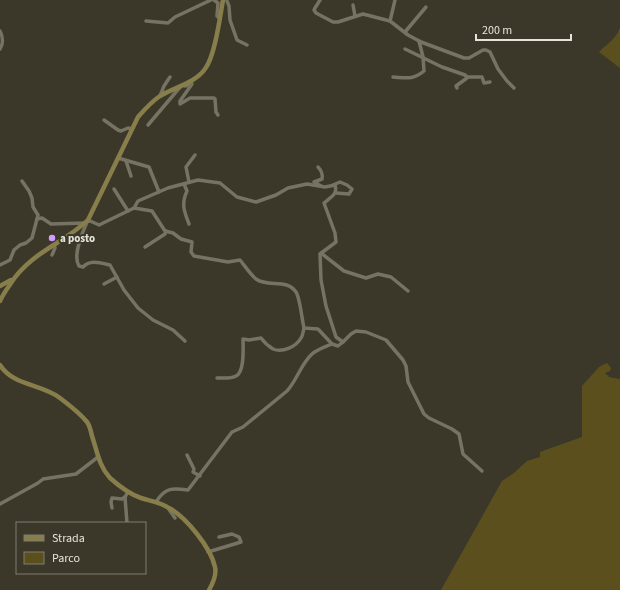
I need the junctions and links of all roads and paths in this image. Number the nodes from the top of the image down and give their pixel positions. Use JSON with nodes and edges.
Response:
{"nodes":[{"id":1,"x":211,"y":0,"type":"edge"},
{"id":2,"x":214,"y":0,"type":"edge"},
{"id":3,"x":225,"y":0,"type":"edge"},
{"id":4,"x":320,"y":0,"type":"edge"},
{"id":5,"x":395,"y":0,"type":"edge"},
{"id":6,"x":353,"y":4,"type":"dead end"},
{"id":7,"x":426,"y":7,"type":"dead end"},
{"id":8,"x":355,"y":16,"type":"junction"},
{"id":9,"x":219,"y":18,"type":"junction"},
{"id":10,"x":146,"y":20,"type":"dead end"},
{"id":11,"x":390,"y":21,"type":"junction"},
{"id":12,"x":0,"y":31,"type":"edge"},
{"id":13,"x":405,"y":32,"type":"junction"},
{"id":14,"x":419,"y":41,"type":"junction"},
{"id":15,"x":246,"y":45,"type":"dead end"},
{"id":16,"x":0,"y":49,"type":"edge"},
{"id":17,"x":405,"y":50,"type":"dead end"},
{"id":18,"x":423,"y":57,"type":"junction"},
{"id":19,"x":466,"y":76,"type":"junction"},
{"id":20,"x":170,"y":77,"type":"dead end"},
{"id":21,"x":393,"y":77,"type":"dead end"},
{"id":22,"x":490,"y":82,"type":"dead end"},
{"id":23,"x":181,"y":86,"type":"junction"},
{"id":24,"x":457,"y":88,"type":"dead end"},
{"id":25,"x":514,"y":88,"type":"dead end"},
{"id":26,"x":160,"y":96,"type":"junction"},
{"id":27,"x":218,"y":114,"type":"dead end"},
{"id":28,"x":104,"y":120,"type":"dead end"},
{"id":29,"x":148,"y":125,"type":"dead end"},
{"id":30,"x":132,"y":129,"type":"junction"},
{"id":31,"x":195,"y":154,"type":"dead end"},
{"id":32,"x":118,"y":158,"type":"junction"},
{"id":33,"x":126,"y":161,"type":"junction"},
{"id":34,"x":318,"y":167,"type":"dead end"},
{"id":35,"x":131,"y":176,"type":"dead end"},
{"id":36,"x":22,"y":180,"type":"dead end"},
{"id":37,"x":188,"y":182,"type":"junction"},
{"id":38,"x":184,"y":184,"type":"junction"},
{"id":39,"x":333,"y":185,"type":"junction"},
{"id":40,"x":322,"y":186,"type":"junction"},
{"id":41,"x":114,"y":189,"type":"dead end"},
{"id":42,"x":159,"y":192,"type":"junction"},
{"id":43,"x":336,"y":193,"type":"junction"},
{"id":44,"x":134,"y":208,"type":"junction"},
{"id":45,"x":128,"y":211,"type":"junction"},
{"id":46,"x":37,"y":219,"type":"junction"},
{"id":47,"x":86,"y":221,"type":"junction"},
{"id":48,"x":189,"y":224,"type":"dead end"},
{"id":49,"x":166,"y":231,"type":"junction"},
{"id":50,"x":54,"y":244,"type":"junction"},
{"id":51,"x":145,"y":247,"type":"dead end"},
{"id":52,"x":321,"y":253,"type":"junction"},
{"id":53,"x":52,"y":255,"type":"dead end"},
{"id":54,"x":0,"y":264,"type":"edge"},
{"id":55,"x":117,"y":278,"type":"junction"},
{"id":56,"x":104,"y":284,"type":"dead end"},
{"id":57,"x":1,"y":289,"type":"edge"},
{"id":58,"x":408,"y":291,"type":"dead end"},
{"id":59,"x":0,"y":301,"type":"edge"},
{"id":60,"x":304,"y":328,"type":"junction"},
{"id":61,"x":185,"y":341,"type":"dead end"},
{"id":62,"x":343,"y":342,"type":"junction"},
{"id":63,"x":332,"y":344,"type":"junction"},
{"id":64,"x":0,"y":365,"type":"edge"},
{"id":65,"x":217,"y":378,"type":"dead end"},
{"id":66,"x":187,"y":455,"type":"dead end"},
{"id":67,"x":98,"y":457,"type":"junction"},
{"id":68,"x":482,"y":471,"type":"dead end"},
{"id":69,"x":200,"y":476,"type":"junction"},
{"id":70,"x":128,"y":492,"type":"junction"},
{"id":71,"x":125,"y":497,"type":"junction"},
{"id":72,"x":156,"y":502,"type":"junction"},
{"id":73,"x":0,"y":504,"type":"edge"},
{"id":74,"x":168,"y":507,"type":"junction"},
{"id":75,"x":112,"y":508,"type":"dead end"},
{"id":76,"x":175,"y":518,"type":"dead end"},
{"id":77,"x":127,"y":522,"type":"edge"},
{"id":78,"x":219,"y":537,"type":"dead end"},
{"id":79,"x":208,"y":552,"type":"junction"},
{"id":80,"x":209,"y":590,"type":"edge"}],
"edges":[{"from":1,"to":10,"type":"street"},
{"from":2,"to":9,"type":"street"},
{"from":3,"to":9,"type":"main road"},
{"from":3,"to":15,"type":"street"},
{"from":4,"to":8,"type":"street"},
{"from":5,"to":11,"type":"street"},
{"from":6,"to":8,"type":"street"},
{"from":7,"to":13,"type":"street"},
{"from":8,"to":11,"type":"street"},
{"from":9,"to":23,"type":"main road"},
{"from":11,"to":13,"type":"street"},
{"from":12,"to":16,"type":"street"},
{"from":13,"to":14,"type":"street"},
{"from":14,"to":18,"type":"street"},
{"from":14,"to":25,"type":"street"},
{"from":17,"to":18,"type":"street"},
{"from":18,"to":19,"type":"street"},
{"from":18,"to":21,"type":"street"},
{"from":19,"to":22,"type":"street"},
{"from":19,"to":24,"type":"street"},
{"from":20,"to":26,"type":"street"},
{"from":23,"to":26,"type":"main road"},
{"from":23,"to":27,"type":"street"},
{"from":23,"to":29,"type":"street"},
{"from":26,"to":30,"type":"main road"},
{"from":28,"to":30,"type":"street"},
{"from":30,"to":32,"type":"main road"},
{"from":31,"to":37,"type":"street"},
{"from":32,"to":33,"type":"street"},
{"from":32,"to":47,"type":"main road"},
{"from":33,"to":35,"type":"street"},
{"from":33,"to":42,"type":"street"},
{"from":34,"to":40,"type":"street"},
{"from":36,"to":46,"type":"street"},
{"from":37,"to":38,"type":"street"},
{"from":37,"to":40,"type":"street"},
{"from":38,"to":42,"type":"street"},
{"from":38,"to":48,"type":"street"},
{"from":39,"to":40,"type":"street"},
{"from":39,"to":43,"type":"street"},
{"from":39,"to":43,"type":"street"},
{"from":41,"to":45,"type":"street"},
{"from":42,"to":44,"type":"street"},
{"from":43,"to":52,"type":"street"},
{"from":44,"to":45,"type":"street"},
{"from":44,"to":49,"type":"street"},
{"from":45,"to":47,"type":"street"},
{"from":46,"to":47,"type":"street"},
{"from":46,"to":54,"type":"street"},
{"from":47,"to":50,"type":"main road"},
{"from":47,"to":55,"type":"street"},
{"from":49,"to":51,"type":"street"},
{"from":49,"to":60,"type":"street"},
{"from":50,"to":53,"type":"street"},
{"from":50,"to":57,"type":"main road"},
{"from":52,"to":58,"type":"street"},
{"from":52,"to":62,"type":"street"},
{"from":55,"to":56,"type":"street"},
{"from":55,"to":61,"type":"street"},
{"from":57,"to":59,"type":"main road"},
{"from":60,"to":63,"type":"street"},
{"from":60,"to":65,"type":"street"},
{"from":62,"to":63,"type":"street"},
{"from":62,"to":68,"type":"street"},
{"from":63,"to":69,"type":"street"},
{"from":64,"to":67,"type":"main road"},
{"from":66,"to":69,"type":"street"},
{"from":67,"to":70,"type":"main road"},
{"from":67,"to":73,"type":"street"},
{"from":69,"to":72,"type":"street"},
{"from":70,"to":71,"type":"street"},
{"from":70,"to":72,"type":"main road"},
{"from":71,"to":75,"type":"street"},
{"from":71,"to":77,"type":"street"},
{"from":72,"to":74,"type":"main road"},
{"from":74,"to":76,"type":"street"},
{"from":74,"to":79,"type":"main road"},
{"from":78,"to":79,"type":"street"},
{"from":79,"to":80,"type":"main road"}]}
